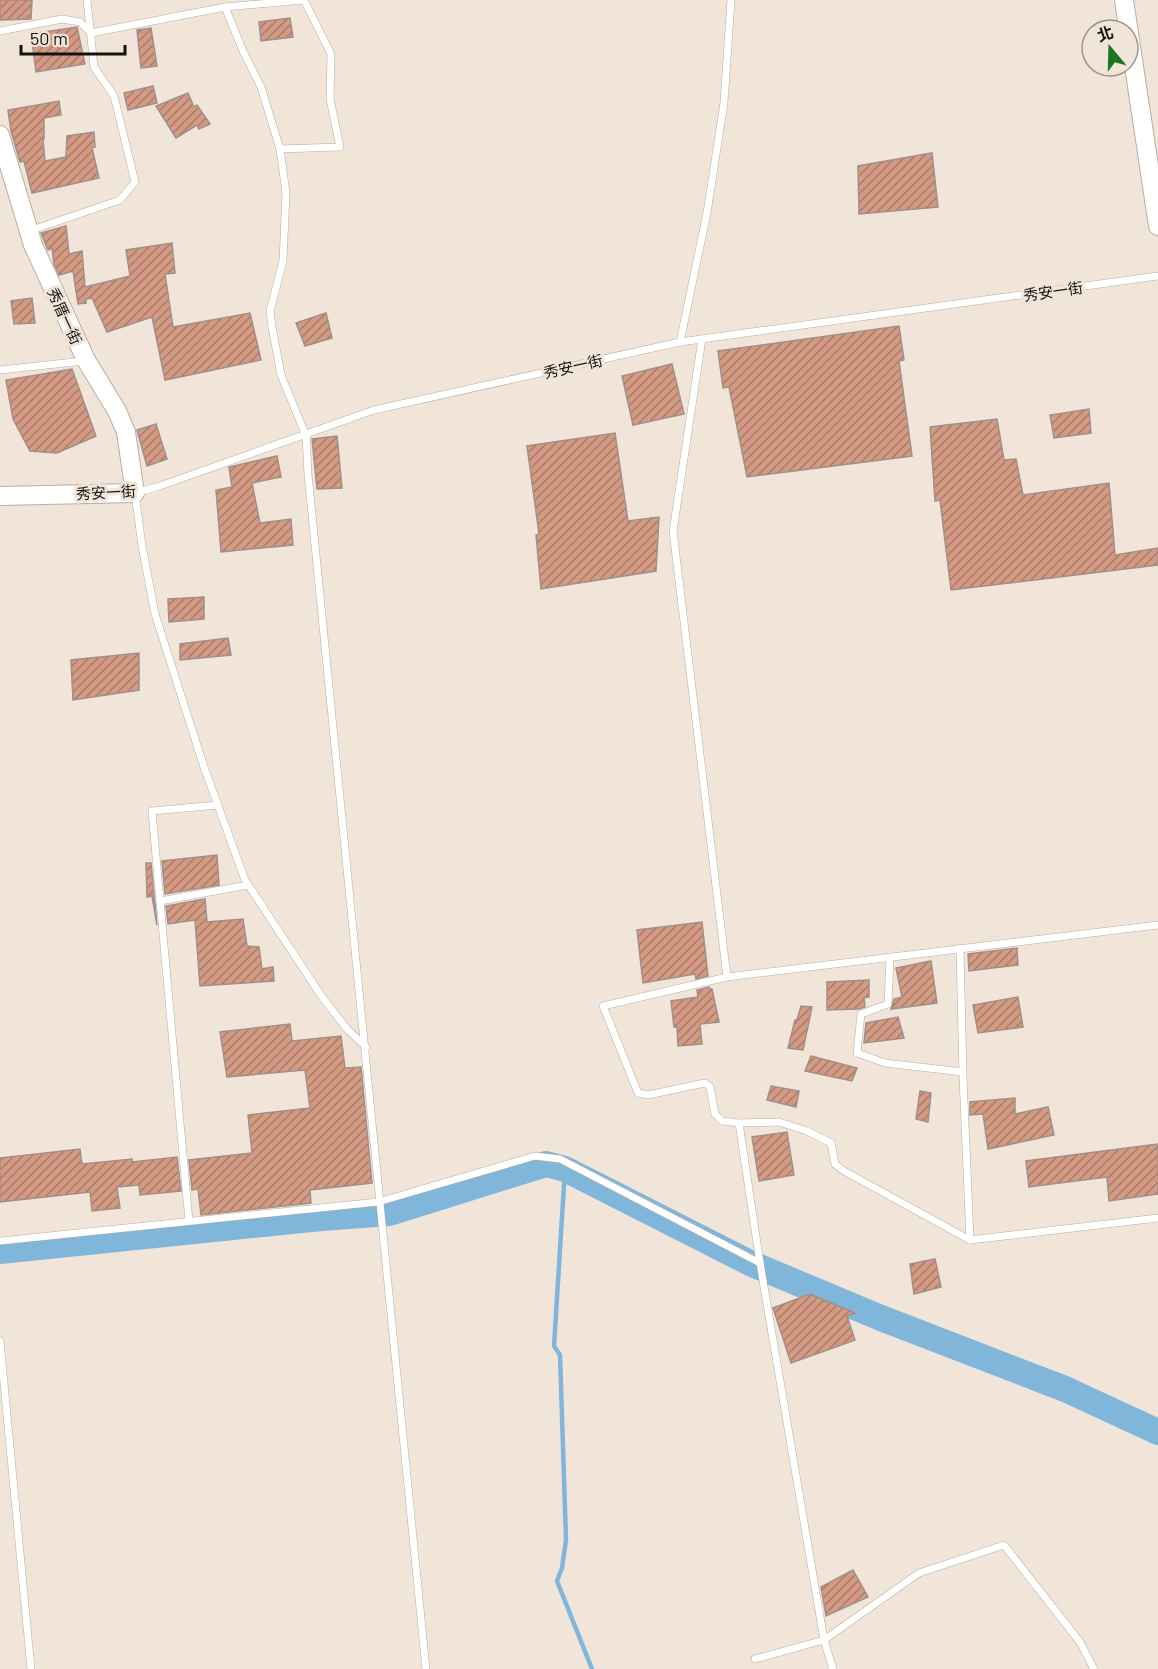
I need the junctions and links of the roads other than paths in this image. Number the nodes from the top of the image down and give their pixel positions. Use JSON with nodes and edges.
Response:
{"nodes":[{"id":1,"x":87,"y":0,"type":"edge"},
{"id":2,"x":303,"y":0,"type":"edge"},
{"id":3,"x":732,"y":0,"type":"edge"},
{"id":4,"x":1124,"y":0,"type":"edge"},
{"id":5,"x":225,"y":7,"type":"junction"},
{"id":6,"x":0,"y":31,"type":"edge"},
{"id":7,"x":91,"y":33,"type":"junction"},
{"id":8,"x":0,"y":135,"type":"edge"},
{"id":9,"x":280,"y":149,"type":"junction"},
{"id":10,"x":1158,"y":226,"type":"edge"},
{"id":11,"x":29,"y":231,"type":"junction"},
{"id":12,"x":1158,"y":276,"type":"edge"},
{"id":13,"x":702,"y":339,"type":"junction"},
{"id":14,"x":680,"y":342,"type":"junction"},
{"id":15,"x":86,"y":360,"type":"junction"},
{"id":16,"x":0,"y":370,"type":"edge"},
{"id":17,"x":306,"y":436,"type":"junction"},
{"id":18,"x":135,"y":493,"type":"junction"},
{"id":19,"x":0,"y":496,"type":"edge"},
{"id":20,"x":218,"y":805,"type":"junction"},
{"id":21,"x":248,"y":885,"type":"junction"},
{"id":22,"x":160,"y":901,"type":"junction"},
{"id":23,"x":1158,"y":925,"type":"edge"},
{"id":24,"x":960,"y":948,"type":"junction"},
{"id":25,"x":890,"y":957,"type":"junction"},
{"id":26,"x":727,"y":977,"type":"junction"},
{"id":27,"x":366,"y":1047,"type":"junction"},
{"id":28,"x":963,"y":1072,"type":"junction"},
{"id":29,"x":739,"y":1123,"type":"junction"},
{"id":30,"x":378,"y":1202,"type":"junction"},
{"id":31,"x":1158,"y":1218,"type":"edge"},
{"id":32,"x":189,"y":1221,"type":"junction"},
{"id":33,"x":0,"y":1240,"type":"edge"},
{"id":34,"x":970,"y":1240,"type":"junction"},
{"id":35,"x":760,"y":1263,"type":"junction"},
{"id":36,"x":0,"y":1341,"type":"edge"},
{"id":37,"x":824,"y":1640,"type":"junction"},
{"id":38,"x":755,"y":1659,"type":"dead end"},
{"id":39,"x":31,"y":1669,"type":"edge"},
{"id":40,"x":426,"y":1669,"type":"edge"},
{"id":41,"x":833,"y":1669,"type":"edge"},
{"id":42,"x":1094,"y":1669,"type":"edge"}],
"edges":[{"from":1,"to":7,"type":"lane"},
{"from":2,"to":5,"type":"lane"},
{"from":2,"to":9,"type":"lane"},
{"from":3,"to":14,"type":"lane"},
{"from":4,"to":10,"type":"street"},
{"from":5,"to":7,"type":"lane"},
{"from":5,"to":9,"type":"lane"},
{"from":6,"to":7,"type":"lane"},
{"from":7,"to":11,"type":"lane"},
{"from":8,"to":11,"type":"street","name":"秀厝一街"},
{"from":9,"to":17,"type":"lane"},
{"from":11,"to":15,"type":"street","name":"秀厝一街"},
{"from":12,"to":13,"type":"lane","name":"秀安一街"},
{"from":13,"to":14,"type":"lane","name":"秀安一街"},
{"from":13,"to":26,"type":"lane"},
{"from":14,"to":17,"type":"lane","name":"秀安一街"},
{"from":15,"to":16,"type":"lane"},
{"from":15,"to":18,"type":"street","name":"秀厝一街"},
{"from":17,"to":18,"type":"lane","name":"秀安一街"},
{"from":17,"to":27,"type":"lane"},
{"from":18,"to":19,"type":"street","name":"秀安一街"},
{"from":18,"to":20,"type":"lane"},
{"from":20,"to":21,"type":"lane"},
{"from":20,"to":22,"type":"lane"},
{"from":21,"to":22,"type":"lane"},
{"from":21,"to":27,"type":"lane"},
{"from":22,"to":32,"type":"lane"},
{"from":23,"to":24,"type":"lane"},
{"from":24,"to":25,"type":"lane"},
{"from":24,"to":28,"type":"lane"},
{"from":25,"to":26,"type":"lane"},
{"from":25,"to":28,"type":"lane"},
{"from":26,"to":29,"type":"lane"},
{"from":27,"to":30,"type":"lane"},
{"from":28,"to":34,"type":"lane"},
{"from":29,"to":34,"type":"lane"},
{"from":29,"to":35,"type":"lane"},
{"from":30,"to":32,"type":"lane"},
{"from":30,"to":35,"type":"lane"},
{"from":30,"to":40,"type":"lane"},
{"from":31,"to":34,"type":"lane"},
{"from":32,"to":33,"type":"lane"},
{"from":35,"to":37,"type":"lane"},
{"from":36,"to":39,"type":"lane"},
{"from":37,"to":38,"type":"lane"},
{"from":37,"to":41,"type":"lane"},
{"from":37,"to":42,"type":"lane"}]}
